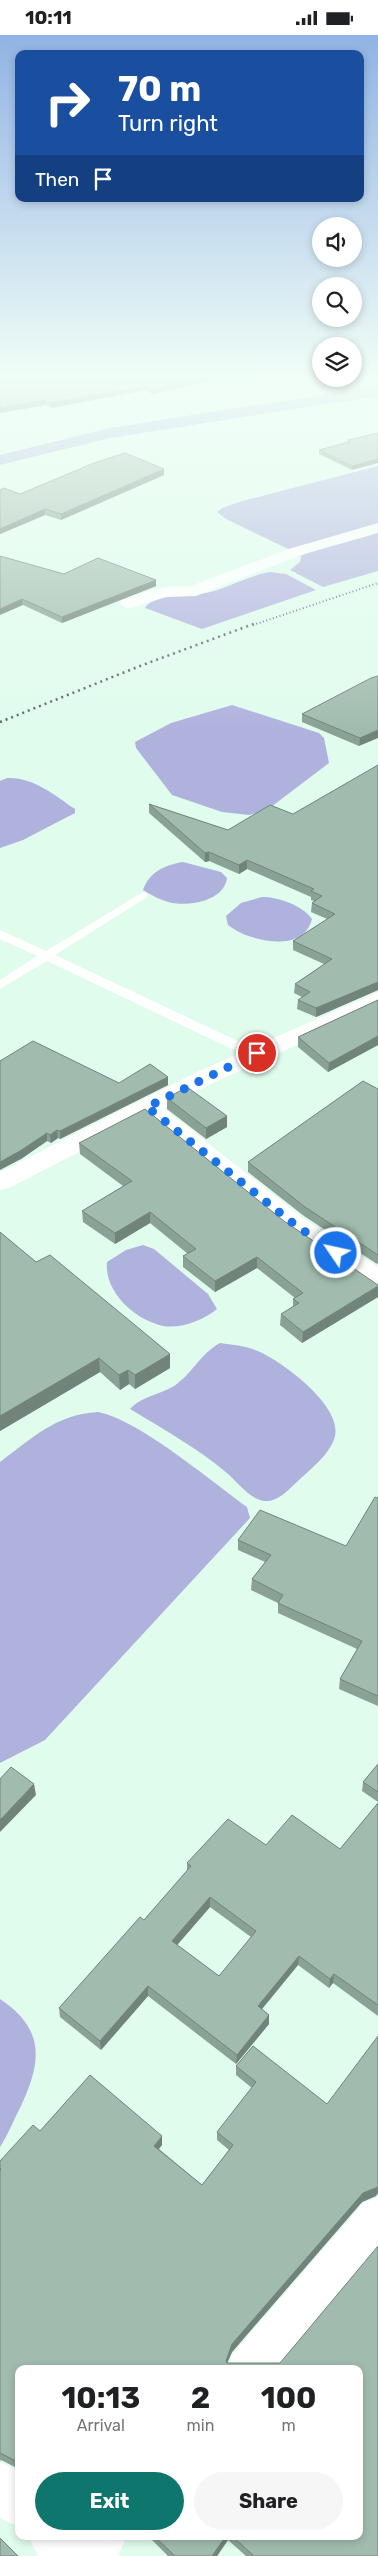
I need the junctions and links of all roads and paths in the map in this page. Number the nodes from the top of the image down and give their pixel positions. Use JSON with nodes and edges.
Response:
{"nodes":[{"id":1,"x":378,"y":528,"type":"edge"},
{"id":2,"x":128,"y":604,"type":"dead end"},
{"id":3,"x":143,"y":895,"type":"dead end"},
{"id":4,"x":0,"y":934,"type":"edge"},
{"id":5,"x":47,"y":956,"type":"junction"},
{"id":6,"x":0,"y":985,"type":"edge"},
{"id":7,"x":378,"y":999,"type":"edge"},
{"id":8,"x":237,"y":1047,"type":"dead end"},
{"id":9,"x":147,"y":1107,"type":"junction"},
{"id":10,"x":0,"y":1182,"type":"edge"},
{"id":11,"x":378,"y":1280,"type":"edge"},
{"id":12,"x":378,"y":2218,"type":"edge"},
{"id":13,"x":252,"y":2365,"type":"edge"},
{"id":14,"x":0,"y":2485,"type":"edge"},
{"id":15,"x":15,"y":2500,"type":"edge"},
{"id":16,"x":55,"y":2540,"type":"edge"},
{"id":17,"x":101,"y":2540,"type":"edge"},
{"id":18,"x":70,"y":2556,"type":"edge"},
{"id":19,"x":87,"y":2556,"type":"edge"}],
"edges":[{"from":1,"to":2,"type":"street"},
{"from":3,"to":5,"type":"lane"},
{"from":4,"to":5,"type":"lane"},
{"from":5,"to":6,"type":"lane"},
{"from":5,"to":8,"type":"lane"},
{"from":7,"to":9,"type":"street"},
{"from":9,"to":10,"type":"street"},
{"from":9,"to":11,"type":"street"},
{"from":12,"to":13,"type":"street"},
{"from":14,"to":15,"type":"street"},
{"from":16,"to":18,"type":"street"},
{"from":17,"to":19,"type":"street"}]}
